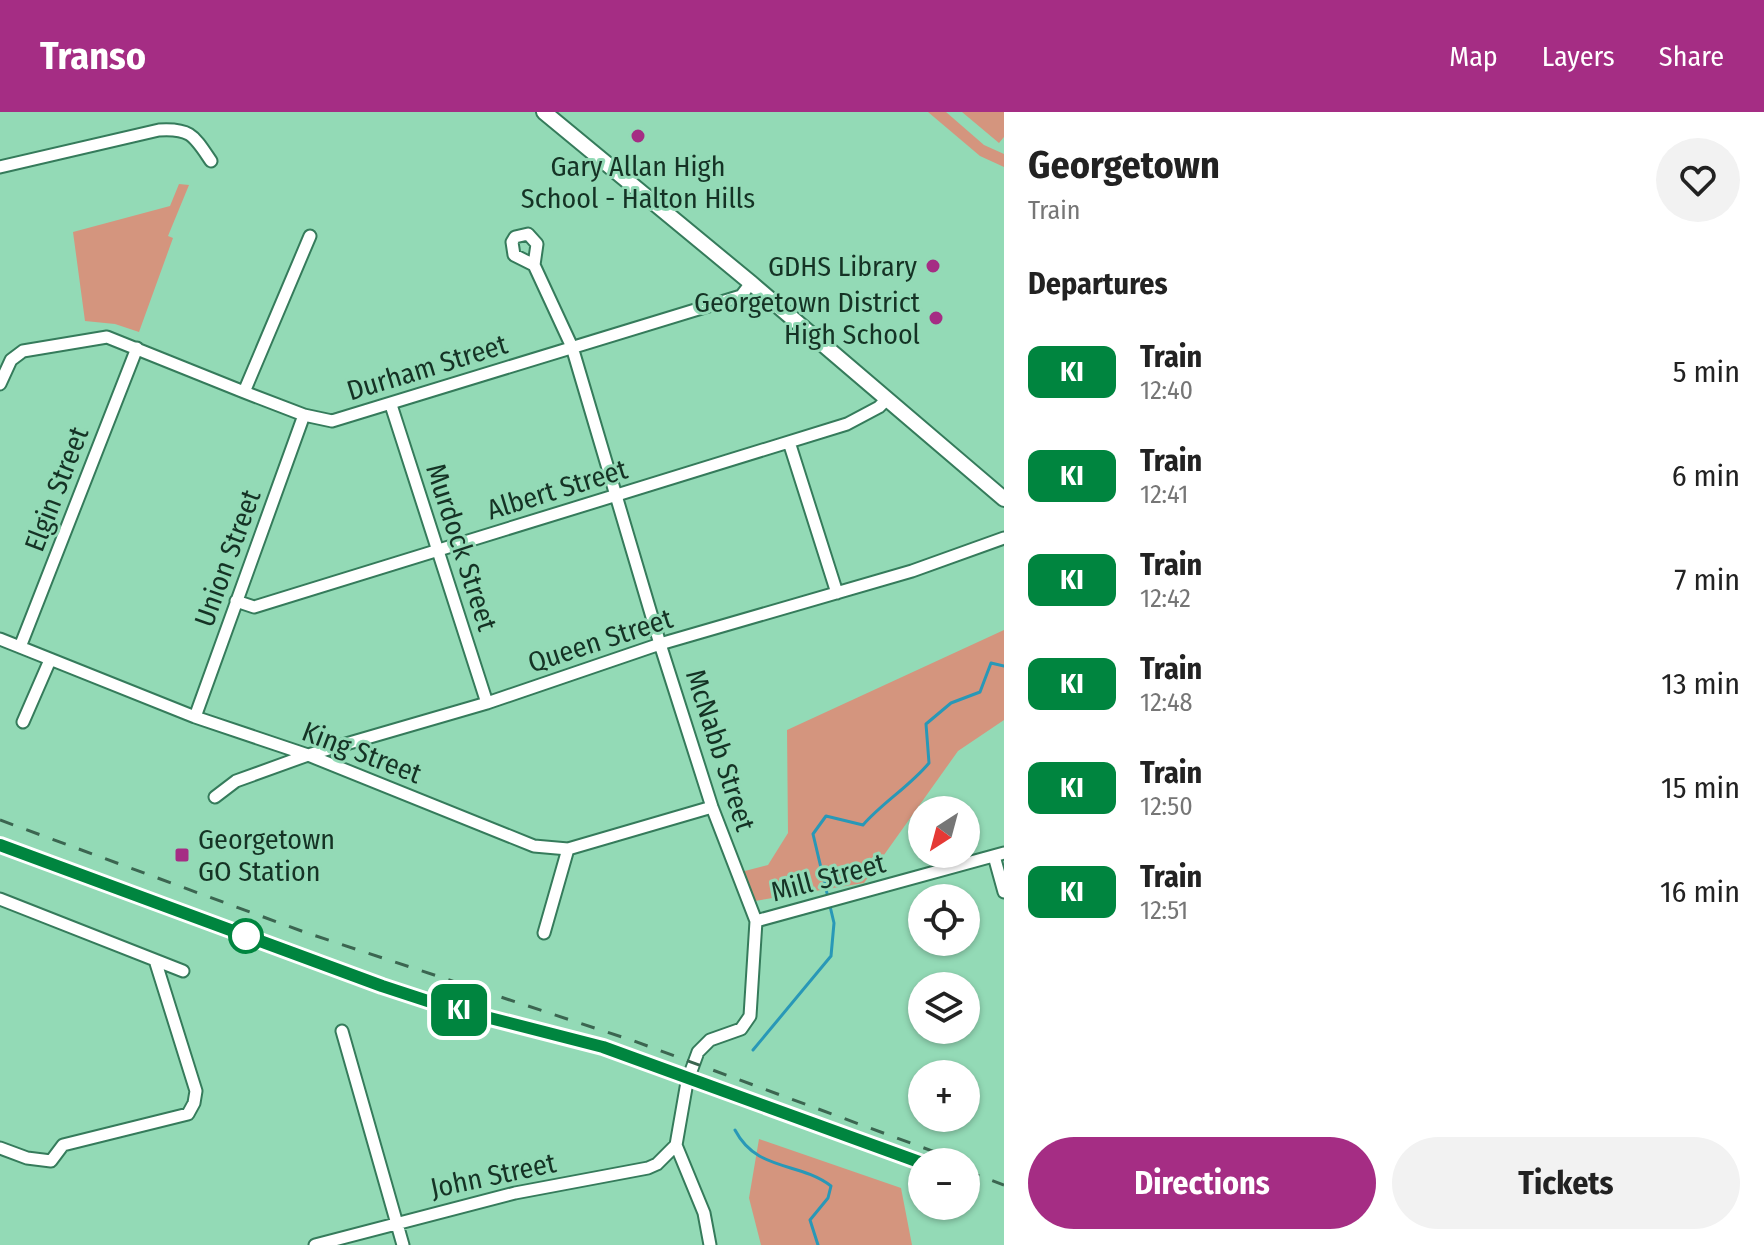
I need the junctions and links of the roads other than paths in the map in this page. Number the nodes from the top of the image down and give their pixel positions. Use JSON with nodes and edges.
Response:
{"nodes":[{"id":1,"x":544,"y":112,"type":"edge"},
{"id":2,"x":211,"y":161,"type":"dead end"},
{"id":3,"x":0,"y":167,"type":"edge"},
{"id":4,"x":310,"y":236,"type":"dead end"},
{"id":5,"x":534,"y":265,"type":"dead end"},
{"id":6,"x":751,"y":283,"type":"junction"},
{"id":7,"x":572,"y":347,"type":"junction"},
{"id":8,"x":137,"y":348,"type":"junction"},
{"id":9,"x":0,"y":384,"type":"edge"},
{"id":10,"x":244,"y":392,"type":"junction"},
{"id":11,"x":886,"y":400,"type":"junction"},
{"id":12,"x":391,"y":405,"type":"junction"},
{"id":13,"x":304,"y":415,"type":"junction"},
{"id":14,"x":789,"y":442,"type":"junction"},
{"id":15,"x":618,"y":495,"type":"junction"},
{"id":16,"x":1004,"y":499,"type":"edge"},
{"id":17,"x":1004,"y":538,"type":"edge"},
{"id":18,"x":438,"y":551,"type":"junction"},
{"id":19,"x":837,"y":593,"type":"junction"},
{"id":20,"x":236,"y":601,"type":"junction"},
{"id":21,"x":0,"y":639,"type":"edge"},
{"id":22,"x":660,"y":644,"type":"junction"},
{"id":23,"x":20,"y":647,"type":"junction"},
{"id":24,"x":50,"y":660,"type":"junction"},
{"id":25,"x":487,"y":703,"type":"junction"},
{"id":26,"x":195,"y":717,"type":"junction"},
{"id":27,"x":23,"y":722,"type":"dead end"},
{"id":28,"x":308,"y":755,"type":"junction"},
{"id":29,"x":215,"y":797,"type":"dead end"},
{"id":30,"x":712,"y":807,"type":"junction"},
{"id":31,"x":568,"y":849,"type":"junction"},
{"id":32,"x":999,"y":855,"type":"edge"},
{"id":33,"x":1004,"y":892,"type":"edge"},
{"id":34,"x":0,"y":899,"type":"edge"},
{"id":35,"x":756,"y":921,"type":"junction"},
{"id":36,"x":544,"y":933,"type":"dead end"},
{"id":37,"x":155,"y":960,"type":"junction"},
{"id":38,"x":183,"y":971,"type":"dead end"},
{"id":39,"x":342,"y":1031,"type":"dead end"},
{"id":40,"x":676,"y":1145,"type":"junction"},
{"id":41,"x":0,"y":1148,"type":"edge"},
{"id":42,"x":397,"y":1222,"type":"junction"},
{"id":43,"x":315,"y":1245,"type":"edge"},
{"id":44,"x":403,"y":1245,"type":"edge"},
{"id":45,"x":710,"y":1245,"type":"edge"}],
"edges":[{"from":1,"to":6,"type":"main road"},
{"from":2,"to":3,"type":"street"},
{"from":4,"to":10,"type":"street"},
{"from":5,"to":7,"type":"street","name":"McNabb Street"},
{"from":6,"to":7,"type":"street","name":"Durham Street"},
{"from":6,"to":11,"type":"main road"},
{"from":7,"to":12,"type":"street","name":"Durham Street"},
{"from":7,"to":15,"type":"street","name":"McNabb Street"},
{"from":8,"to":9,"type":"street","name":"Durham Street"},
{"from":8,"to":10,"type":"street","name":"Durham Street"},
{"from":8,"to":23,"type":"street","name":"Elgin Street"},
{"from":10,"to":13,"type":"street","name":"Durham Street"},
{"from":11,"to":14,"type":"street","name":"Albert Street"},
{"from":11,"to":16,"type":"main road"},
{"from":12,"to":13,"type":"street","name":"Durham Street"},
{"from":12,"to":18,"type":"street","name":"Murdock Street"},
{"from":13,"to":20,"type":"street","name":"Union Street"},
{"from":14,"to":15,"type":"street","name":"Albert Street"},
{"from":14,"to":19,"type":"street"},
{"from":15,"to":18,"type":"street","name":"Albert Street"},
{"from":15,"to":22,"type":"street","name":"McNabb Street"},
{"from":17,"to":19,"type":"street","name":"Queen Street"},
{"from":18,"to":20,"type":"street","name":"Albert Street"},
{"from":18,"to":25,"type":"street","name":"Murdock Street"},
{"from":19,"to":22,"type":"street","name":"Queen Street"},
{"from":20,"to":26,"type":"street","name":"Union Street"},
{"from":21,"to":23,"type":"street","name":"King Street"},
{"from":22,"to":25,"type":"street","name":"Queen Street"},
{"from":22,"to":30,"type":"street","name":"McNabb Street"},
{"from":23,"to":24,"type":"street","name":"King Street"},
{"from":24,"to":26,"type":"street","name":"King Street"},
{"from":24,"to":27,"type":"street"},
{"from":25,"to":28,"type":"street","name":"Queen Street"},
{"from":26,"to":28,"type":"street","name":"King Street"},
{"from":28,"to":29,"type":"street","name":"Queen Street"},
{"from":28,"to":31,"type":"street","name":"King Street"},
{"from":30,"to":31,"type":"street","name":"King Street"},
{"from":30,"to":35,"type":"street","name":"McNabb Street"},
{"from":31,"to":36,"type":"street"},
{"from":32,"to":33,"type":"street"},
{"from":32,"to":35,"type":"street","name":"Mill Street"},
{"from":34,"to":37,"type":"street"},
{"from":35,"to":40,"type":"street","name":"McNabb Street"},
{"from":37,"to":38,"type":"street"},
{"from":37,"to":41,"type":"street"},
{"from":39,"to":42,"type":"street"},
{"from":40,"to":42,"type":"street","name":"John Street"},
{"from":40,"to":45,"type":"street"},
{"from":42,"to":43,"type":"street","name":"John Street"},
{"from":42,"to":44,"type":"street"}]}
